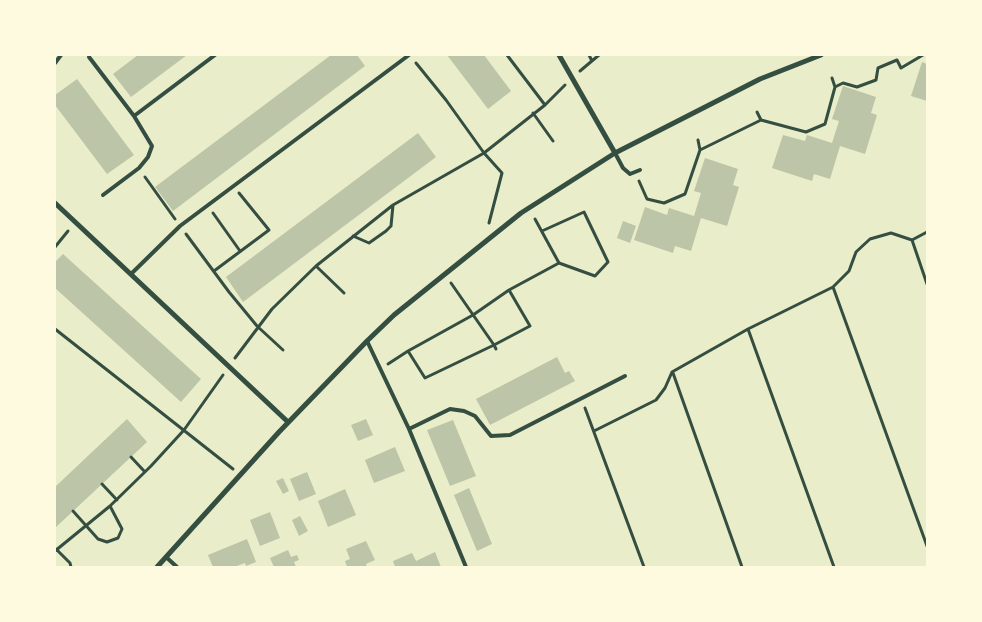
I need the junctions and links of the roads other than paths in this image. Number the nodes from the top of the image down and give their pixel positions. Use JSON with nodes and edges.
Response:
{"nodes":[{"id":1,"x":61,"y":55,"type":"edge"},
{"id":2,"x":215,"y":55,"type":"edge"},
{"id":3,"x":409,"y":55,"type":"edge"},
{"id":4,"x":559,"y":55,"type":"edge"},
{"id":5,"x":821,"y":55,"type":"edge"},
{"id":6,"x":89,"y":57,"type":"dead end"},
{"id":7,"x":55,"y":63,"type":"edge"},
{"id":8,"x":134,"y":116,"type":"junction"},
{"id":9,"x":615,"y":153,"type":"junction"},
{"id":10,"x":640,"y":170,"type":"dead end"},
{"id":11,"x":104,"y":195,"type":"dead end"},
{"id":12,"x":55,"y":203,"type":"edge"},
{"id":13,"x":131,"y":274,"type":"junction"},
{"id":14,"x":367,"y":341,"type":"junction"},
{"id":15,"x":625,"y":376,"type":"dead end"},
{"id":16,"x":288,"y":422,"type":"junction"},
{"id":17,"x":410,"y":429,"type":"junction"},
{"id":18,"x":166,"y":557,"type":"junction"},
{"id":19,"x":157,"y":567,"type":"edge"},
{"id":20,"x":177,"y":567,"type":"edge"},
{"id":21,"x":466,"y":567,"type":"edge"}],
"edges":[{"from":1,"to":7,"type":"lane"},
{"from":2,"to":8,"type":"lane"},
{"from":3,"to":13,"type":"lane"},
{"from":4,"to":9,"type":"street"},
{"from":5,"to":9,"type":"street"},
{"from":6,"to":8,"type":"lane"},
{"from":8,"to":11,"type":"lane"},
{"from":9,"to":10,"type":"lane"},
{"from":9,"to":14,"type":"street"},
{"from":12,"to":13,"type":"street"},
{"from":13,"to":16,"type":"street"},
{"from":14,"to":16,"type":"street"},
{"from":14,"to":17,"type":"lane"},
{"from":15,"to":17,"type":"lane"},
{"from":16,"to":18,"type":"street"},
{"from":17,"to":21,"type":"lane"},
{"from":18,"to":19,"type":"street"},
{"from":18,"to":20,"type":"lane"}]}
